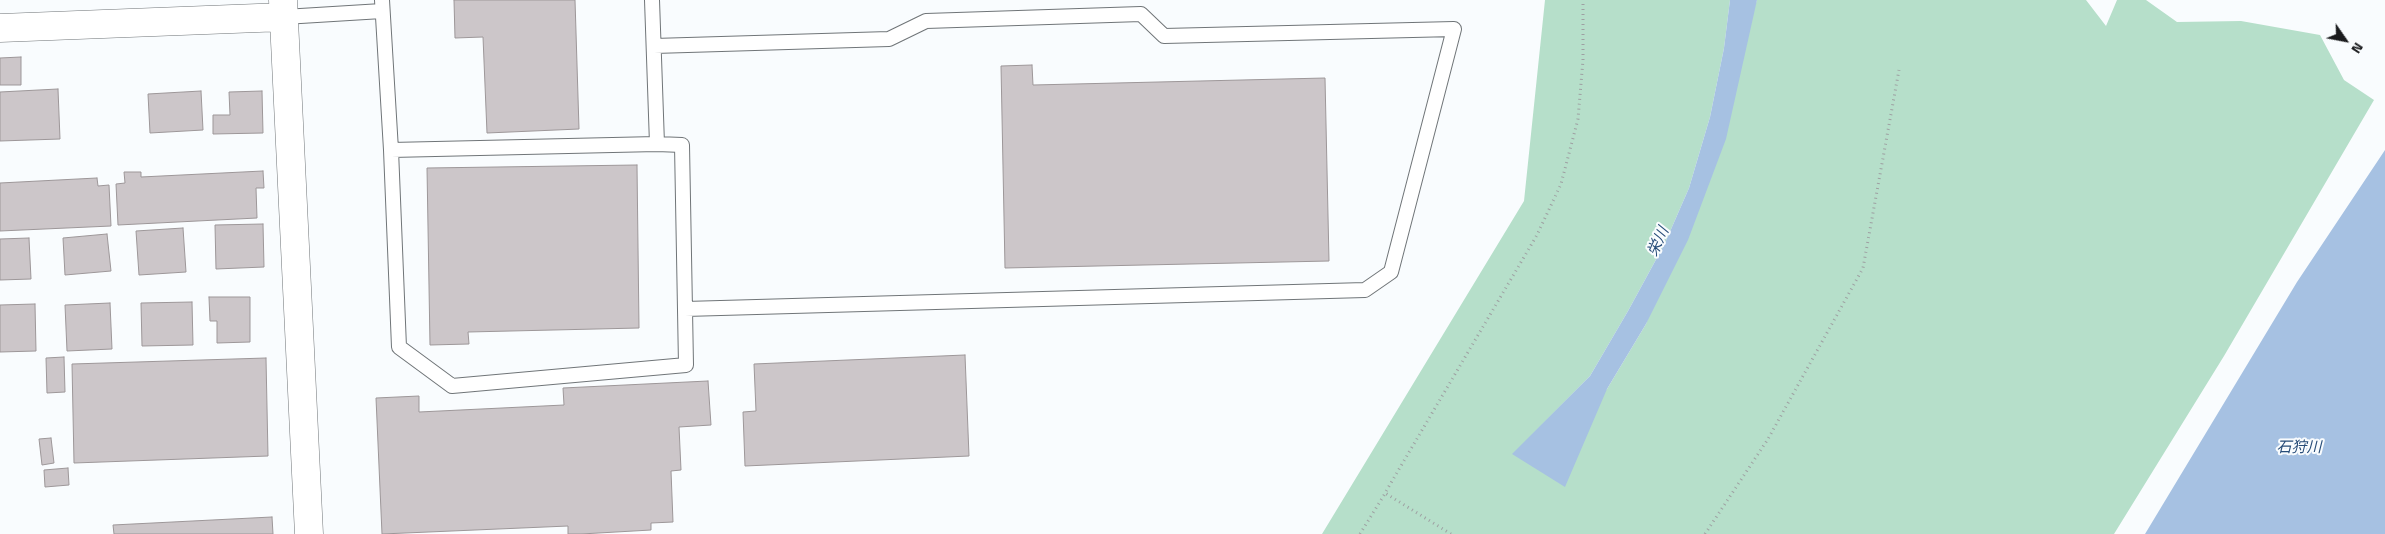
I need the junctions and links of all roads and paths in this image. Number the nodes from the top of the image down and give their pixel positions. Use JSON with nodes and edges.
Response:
{"nodes":[{"id":1,"x":652,"y":0,"type":"edge"},
{"id":2,"x":1583,"y":0,"type":"edge"},
{"id":3,"x":382,"y":6,"type":"edge"},
{"id":4,"x":284,"y":9,"type":"edge"},
{"id":5,"x":0,"y":28,"type":"edge"},
{"id":6,"x":654,"y":46,"type":"junction"},
{"id":7,"x":1899,"y":70,"type":"dead end"},
{"id":8,"x":657,"y":144,"type":"junction"},
{"id":9,"x":391,"y":150,"type":"junction"},
{"id":10,"x":685,"y":309,"type":"junction"},
{"id":11,"x":1386,"y":491,"type":"junction"},
{"id":12,"x":309,"y":534,"type":"edge"},
{"id":13,"x":1360,"y":534,"type":"edge"},
{"id":14,"x":1451,"y":534,"type":"edge"},
{"id":15,"x":1705,"y":534,"type":"edge"}],
"edges":[{"from":1,"to":6,"type":"lane"},
{"from":2,"to":11,"type":"path"},
{"from":3,"to":4,"type":"lane"},
{"from":3,"to":9,"type":"lane"},
{"from":4,"to":5,"type":"street"},
{"from":4,"to":12,"type":"street"},
{"from":6,"to":8,"type":"lane"},
{"from":6,"to":10,"type":"lane"},
{"from":7,"to":15,"type":"path"},
{"from":8,"to":9,"type":"lane"},
{"from":8,"to":10,"type":"lane"},
{"from":9,"to":10,"type":"lane"},
{"from":11,"to":13,"type":"path"},
{"from":11,"to":14,"type":"path"}]}
